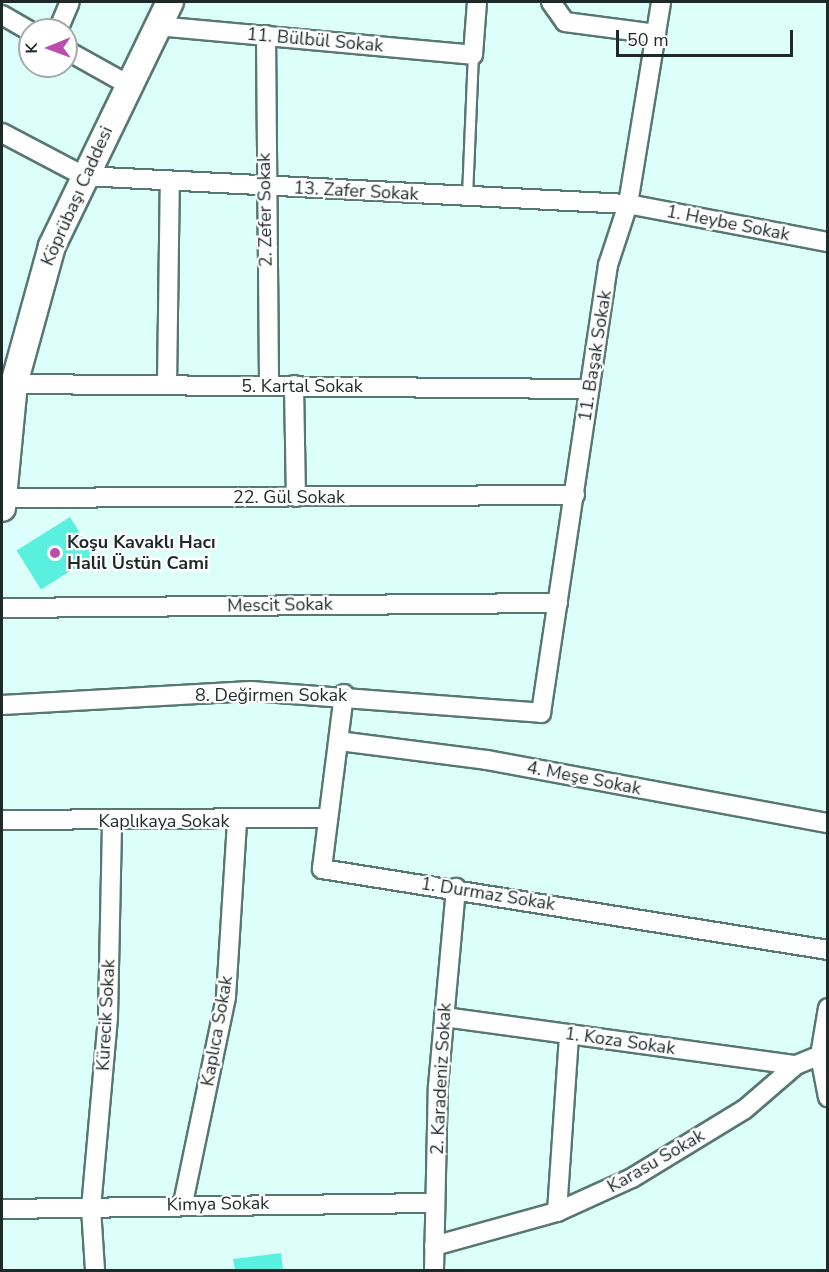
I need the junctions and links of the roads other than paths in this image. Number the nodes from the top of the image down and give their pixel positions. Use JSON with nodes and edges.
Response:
{"nodes":[{"id":1,"x":70,"y":2,"type":"edge"},
{"id":2,"x":170,"y":2,"type":"edge"},
{"id":3,"x":477,"y":2,"type":"edge"},
{"id":4,"x":551,"y":2,"type":"edge"},
{"id":5,"x":662,"y":2,"type":"edge"},
{"id":6,"x":2,"y":15,"type":"edge"},
{"id":7,"x":63,"y":18,"type":"edge"},
{"id":8,"x":18,"y":24,"type":"edge"},
{"id":9,"x":157,"y":26,"type":"junction"},
{"id":10,"x":656,"y":34,"type":"junction"},
{"id":11,"x":266,"y":35,"type":"junction"},
{"id":12,"x":473,"y":56,"type":"junction"},
{"id":13,"x":78,"y":57,"type":"edge"},
{"id":14,"x":127,"y":84,"type":"junction"},
{"id":15,"x":2,"y":132,"type":"edge"},
{"id":16,"x":84,"y":176,"type":"junction"},
{"id":17,"x":170,"y":182,"type":"junction"},
{"id":18,"x":264,"y":187,"type":"junction"},
{"id":19,"x":467,"y":196,"type":"junction"},
{"id":20,"x":628,"y":204,"type":"junction"},
{"id":21,"x":828,"y":242,"type":"edge"},
{"id":22,"x":14,"y":384,"type":"junction"},
{"id":23,"x":167,"y":385,"type":"junction"},
{"id":24,"x":269,"y":385,"type":"junction"},
{"id":25,"x":294,"y":385,"type":"junction"},
{"id":26,"x":589,"y":389,"type":"junction"},
{"id":27,"x":2,"y":492,"type":"edge"},
{"id":28,"x":575,"y":495,"type":"junction"},
{"id":29,"x":296,"y":497,"type":"junction"},
{"id":30,"x":558,"y":603,"type":"junction"},
{"id":31,"x":2,"y":608,"type":"edge"},
{"id":32,"x":344,"y":694,"type":"junction"},
{"id":33,"x":2,"y":705,"type":"edge"},
{"id":34,"x":541,"y":713,"type":"joint"},
{"id":35,"x":339,"y":741,"type":"junction"},
{"id":36,"x":327,"y":818,"type":"junction"},
{"id":37,"x":2,"y":820,"type":"edge"},
{"id":38,"x":237,"y":820,"type":"junction"},
{"id":39,"x":112,"y":821,"type":"junction"},
{"id":40,"x":828,"y":823,"type":"edge"},
{"id":41,"x":456,"y":888,"type":"junction"},
{"id":42,"x":828,"y":950,"type":"edge"},
{"id":43,"x":828,"y":1008,"type":"edge"},
{"id":44,"x":444,"y":1017,"type":"junction"},
{"id":45,"x":568,"y":1035,"type":"junction"},
{"id":46,"x":824,"y":1054,"type":"edge"},
{"id":47,"x":796,"y":1065,"type":"junction"},
{"id":48,"x":828,"y":1096,"type":"edge"},
{"id":49,"x":183,"y":1203,"type":"junction"},
{"id":50,"x":435,"y":1203,"type":"junction"},
{"id":51,"x":91,"y":1208,"type":"junction"},
{"id":52,"x":2,"y":1209,"type":"edge"},
{"id":53,"x":557,"y":1212,"type":"junction"},
{"id":54,"x":434,"y":1245,"type":"junction"},
{"id":55,"x":95,"y":1270,"type":"edge"},
{"id":56,"x":434,"y":1270,"type":"edge"}],
"edges":[{"from":1,"to":7,"type":"street"},
{"from":2,"to":9,"type":"street","name":"Köprübaşı Caddesi"},
{"from":3,"to":12,"type":"street"},
{"from":4,"to":10,"type":"street"},
{"from":5,"to":10,"type":"street","name":"11. Başak Sokak"},
{"from":6,"to":8,"type":"street"},
{"from":9,"to":11,"type":"street","name":"11. Bülbül Sokak"},
{"from":9,"to":14,"type":"street","name":"Köprübaşı Caddesi"},
{"from":10,"to":20,"type":"street","name":"11. Başak Sokak"},
{"from":11,"to":12,"type":"street","name":"11. Bülbül Sokak"},
{"from":11,"to":18,"type":"street","name":"2. Zefer Sokak"},
{"from":12,"to":19,"type":"lane"},
{"from":13,"to":14,"type":"street"},
{"from":14,"to":16,"type":"street","name":"Köprübaşı Caddesi"},
{"from":15,"to":16,"type":"street"},
{"from":16,"to":17,"type":"street","name":"13. Zafer Sokak"},
{"from":16,"to":22,"type":"street","name":"Köprübaşı Caddesi"},
{"from":17,"to":18,"type":"street","name":"13. Zafer Sokak"},
{"from":17,"to":23,"type":"street"},
{"from":18,"to":19,"type":"street","name":"13. Zafer Sokak"},
{"from":18,"to":24,"type":"street","name":"2. Zefer Sokak"},
{"from":19,"to":20,"type":"street","name":"13. Zafer Sokak"},
{"from":20,"to":21,"type":"street","name":"1. Heybe Sokak"},
{"from":20,"to":26,"type":"street","name":"11. Başak Sokak"},
{"from":22,"to":23,"type":"street","name":"5. Kartal Sokak"},
{"from":22,"to":27,"type":"street","name":"Köprübaşı Caddesi"},
{"from":23,"to":24,"type":"street","name":"5. Kartal Sokak"},
{"from":24,"to":25,"type":"street","name":"5. Kartal Sokak"},
{"from":25,"to":26,"type":"street","name":"5. Kartal Sokak"},
{"from":25,"to":29,"type":"street"},
{"from":26,"to":28,"type":"street","name":"11. Başak Sokak"},
{"from":27,"to":29,"type":"street","name":"22. Gül Sokak"},
{"from":28,"to":29,"type":"street","name":"22. Gül Sokak"},
{"from":28,"to":30,"type":"street","name":"11. Başak Sokak"},
{"from":30,"to":31,"type":"street","name":"Mescit Sokak"},
{"from":30,"to":34,"type":"street","name":"11. Başak Sokak"},
{"from":32,"to":33,"type":"street","name":"8. Değirmen Sokak"},
{"from":32,"to":34,"type":"street","name":"8. Değirmen Sokak"},
{"from":32,"to":35,"type":"street","name":"1. Durmaz Sokak"},
{"from":35,"to":36,"type":"street","name":"1. Durmaz Sokak"},
{"from":35,"to":40,"type":"street","name":"4. Meşe Sokak"},
{"from":36,"to":38,"type":"street","name":"Kaplıkaya Sokak"},
{"from":36,"to":41,"type":"street","name":"1. Durmaz Sokak"},
{"from":37,"to":39,"type":"street","name":"Kaplıkaya Sokak"},
{"from":38,"to":39,"type":"street","name":"Kaplıkaya Sokak"},
{"from":38,"to":49,"type":"street","name":"Kaplıca Sokak"},
{"from":39,"to":51,"type":"street","name":"Kürecik Sokak"},
{"from":41,"to":42,"type":"street","name":"1. Durmaz Sokak"},
{"from":41,"to":44,"type":"street","name":"2. Karadeniz Sokak"},
{"from":43,"to":46,"type":"street"},
{"from":44,"to":45,"type":"street","name":"1. Koza Sokak"},
{"from":44,"to":50,"type":"street","name":"2. Karadeniz Sokak"},
{"from":45,"to":47,"type":"street","name":"1. Koza Sokak"},
{"from":45,"to":53,"type":"street"},
{"from":46,"to":47,"type":"street","name":"Karasu Sokak"},
{"from":46,"to":48,"type":"street"},
{"from":47,"to":53,"type":"street","name":"Karasu Sokak"},
{"from":49,"to":50,"type":"street","name":"Kimya Sokak"},
{"from":49,"to":51,"type":"street","name":"Kimya Sokak"},
{"from":50,"to":54,"type":"street","name":"2. Karadeniz Sokak"},
{"from":51,"to":52,"type":"street","name":"Kimya Sokak"},
{"from":51,"to":55,"type":"street","name":"Kürecik Sokak"},
{"from":53,"to":54,"type":"street","name":"Karasu Sokak"},
{"from":54,"to":56,"type":"street","name":"2. Karadeniz Sokak"}]}
